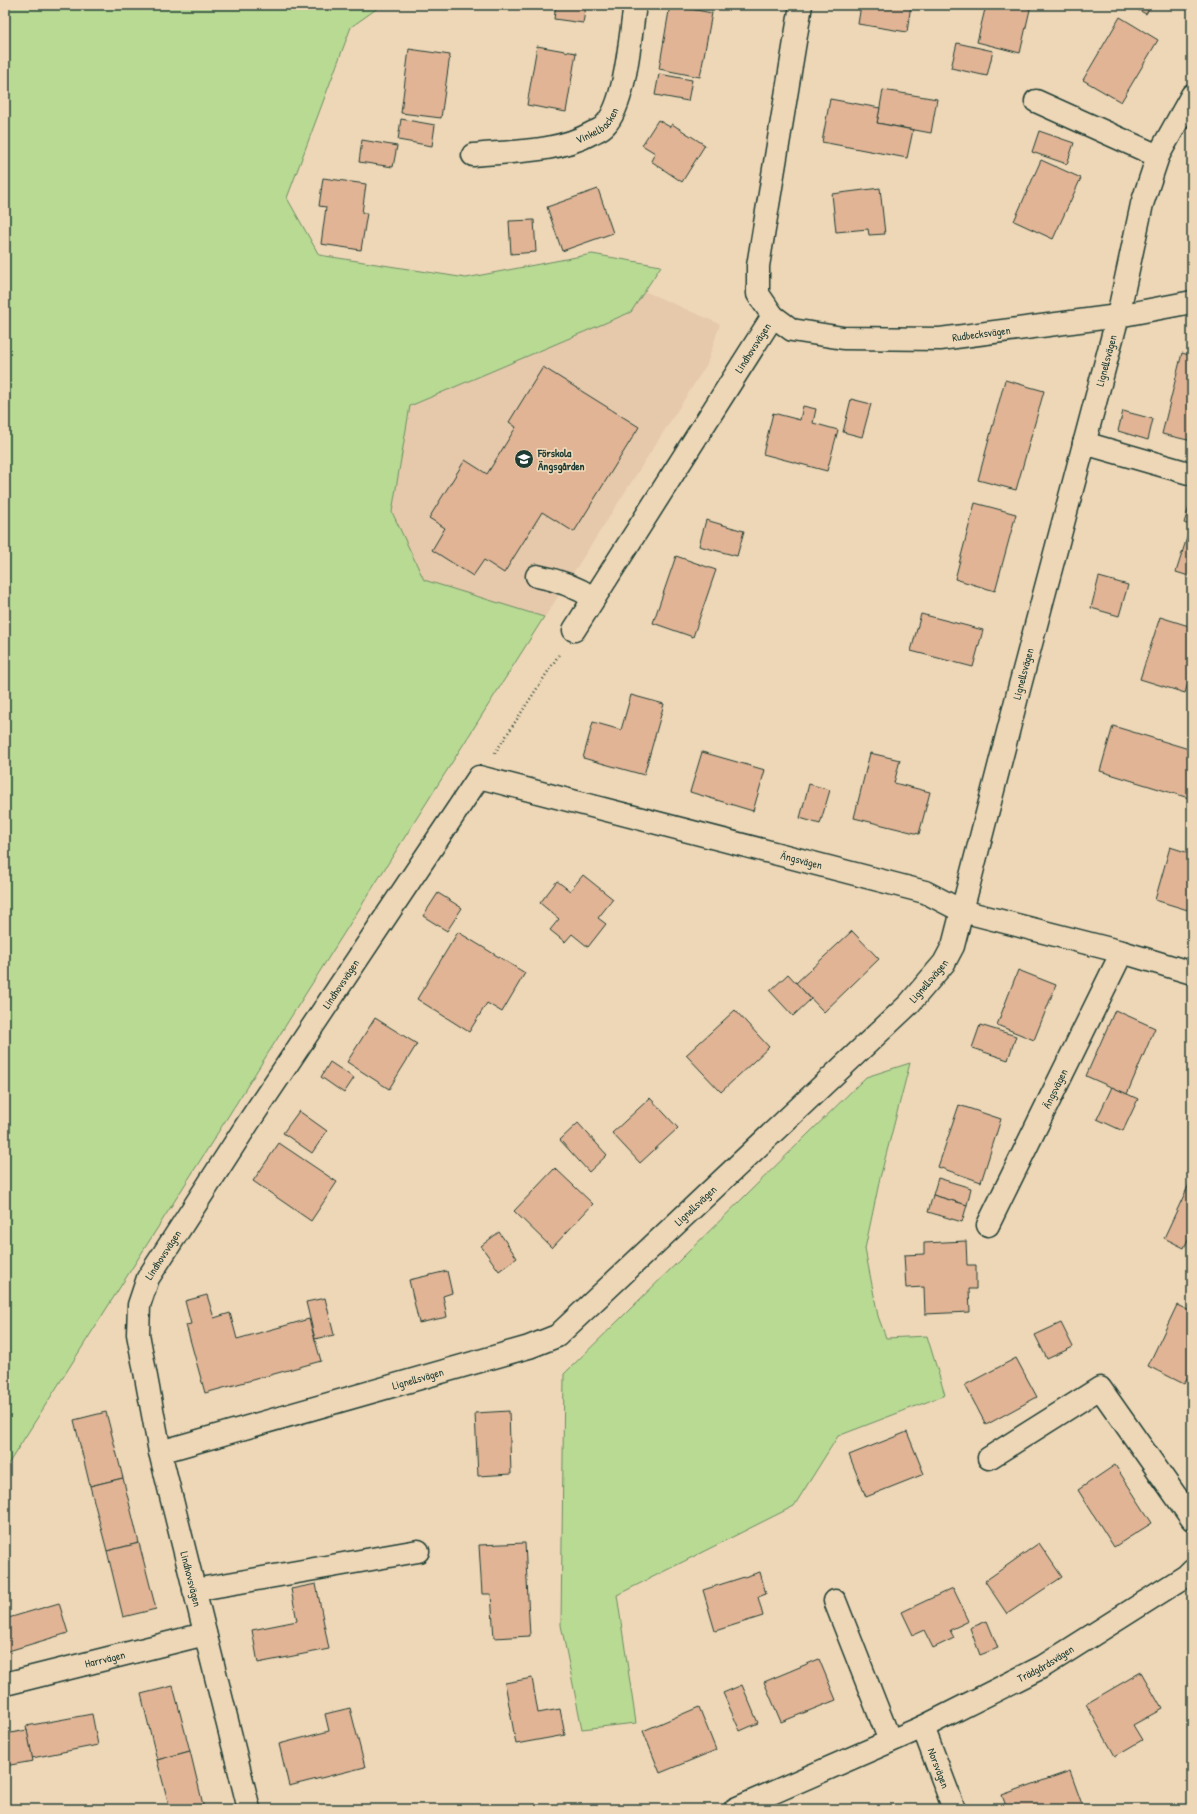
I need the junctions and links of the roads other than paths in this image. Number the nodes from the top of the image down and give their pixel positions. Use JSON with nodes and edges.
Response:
{"nodes":[{"id":1,"x":635,"y":5,"type":"edge"},
{"id":2,"x":801,"y":5,"type":"edge"},
{"id":3,"x":1192,"y":95,"type":"edge"},
{"id":4,"x":1036,"y":101,"type":"dead end"},
{"id":5,"x":472,"y":155,"type":"dead end"},
{"id":6,"x":1158,"y":156,"type":"junction"},
{"id":7,"x":1192,"y":302,"type":"edge"},
{"id":8,"x":773,"y":316,"type":"junction"},
{"id":9,"x":1118,"y":316,"type":"junction"},
{"id":10,"x":1084,"y":443,"type":"junction"},
{"id":11,"x":1192,"y":474,"type":"edge"},
{"id":12,"x":537,"y":576,"type":"dead end"},
{"id":13,"x":594,"y":598,"type":"junction"},
{"id":14,"x":574,"y":630,"type":"road end"},
{"id":15,"x":479,"y":777,"type":"joint"},
{"id":16,"x":962,"y":911,"type":"junction"},
{"id":17,"x":1122,"y":952,"type":"junction"},
{"id":18,"x":1192,"y":973,"type":"edge"},
{"id":19,"x":988,"y":1225,"type":"dead end"},
{"id":20,"x":160,"y":1452,"type":"junction"},
{"id":21,"x":989,"y":1458,"type":"dead end"},
{"id":22,"x":1192,"y":1519,"type":"edge"},
{"id":23,"x":418,"y":1551,"type":"dead end"},
{"id":24,"x":1192,"y":1570,"type":"edge"},
{"id":25,"x":194,"y":1590,"type":"junction"},
{"id":26,"x":835,"y":1602,"type":"dead end"},
{"id":27,"x":205,"y":1634,"type":"junction"},
{"id":28,"x":5,"y":1684,"type":"edge"},
{"id":29,"x":924,"y":1727,"type":"junction"},
{"id":30,"x":890,"y":1741,"type":"junction"},
{"id":31,"x":248,"y":1809,"type":"edge"},
{"id":32,"x":735,"y":1809,"type":"edge"},
{"id":33,"x":954,"y":1809,"type":"edge"}],
"edges":[{"from":1,"to":5,"type":"street","name":"Vinkelbacken"},
{"from":2,"to":8,"type":"street","name":"Lindhovsvägen"},
{"from":3,"to":6,"type":"street","name":"Lignellsvägen"},
{"from":4,"to":6,"type":"street"},
{"from":6,"to":9,"type":"street","name":"Lignellsvägen"},
{"from":7,"to":9,"type":"street","name":"Rudbecksvägen"},
{"from":8,"to":9,"type":"street","name":"Rudbecksvägen"},
{"from":8,"to":13,"type":"street","name":"Lindhovsvägen"},
{"from":9,"to":10,"type":"street","name":"Lignellsvägen"},
{"from":10,"to":11,"type":"street"},
{"from":10,"to":16,"type":"street","name":"Lignellsvägen"},
{"from":12,"to":13,"type":"street"},
{"from":13,"to":14,"type":"street","name":"Lindhovsvägen"},
{"from":15,"to":16,"type":"street","name":"Ängsvägen"},
{"from":15,"to":20,"type":"street","name":"Lindhovsvägen"},
{"from":16,"to":17,"type":"street","name":"Ängsvägen"},
{"from":16,"to":20,"type":"street","name":"Lignellsvägen"},
{"from":17,"to":18,"type":"street","name":"Ängsvägen"},
{"from":17,"to":19,"type":"street","name":"Ängsvägen"},
{"from":20,"to":25,"type":"street","name":"Lindhovsvägen"},
{"from":21,"to":22,"type":"street"},
{"from":23,"to":25,"type":"street"},
{"from":24,"to":29,"type":"street","name":"Trädgårdsvägen"},
{"from":25,"to":27,"type":"street","name":"Lindhovsvägen"},
{"from":26,"to":30,"type":"street"},
{"from":27,"to":28,"type":"street","name":"Harrvägen"},
{"from":27,"to":31,"type":"street","name":"Lindhovsvägen"},
{"from":29,"to":30,"type":"street","name":"Trädgårdsvägen"},
{"from":29,"to":33,"type":"street","name":"Norsvägen"},
{"from":30,"to":32,"type":"street","name":"Trädgårdsvägen"}]}
